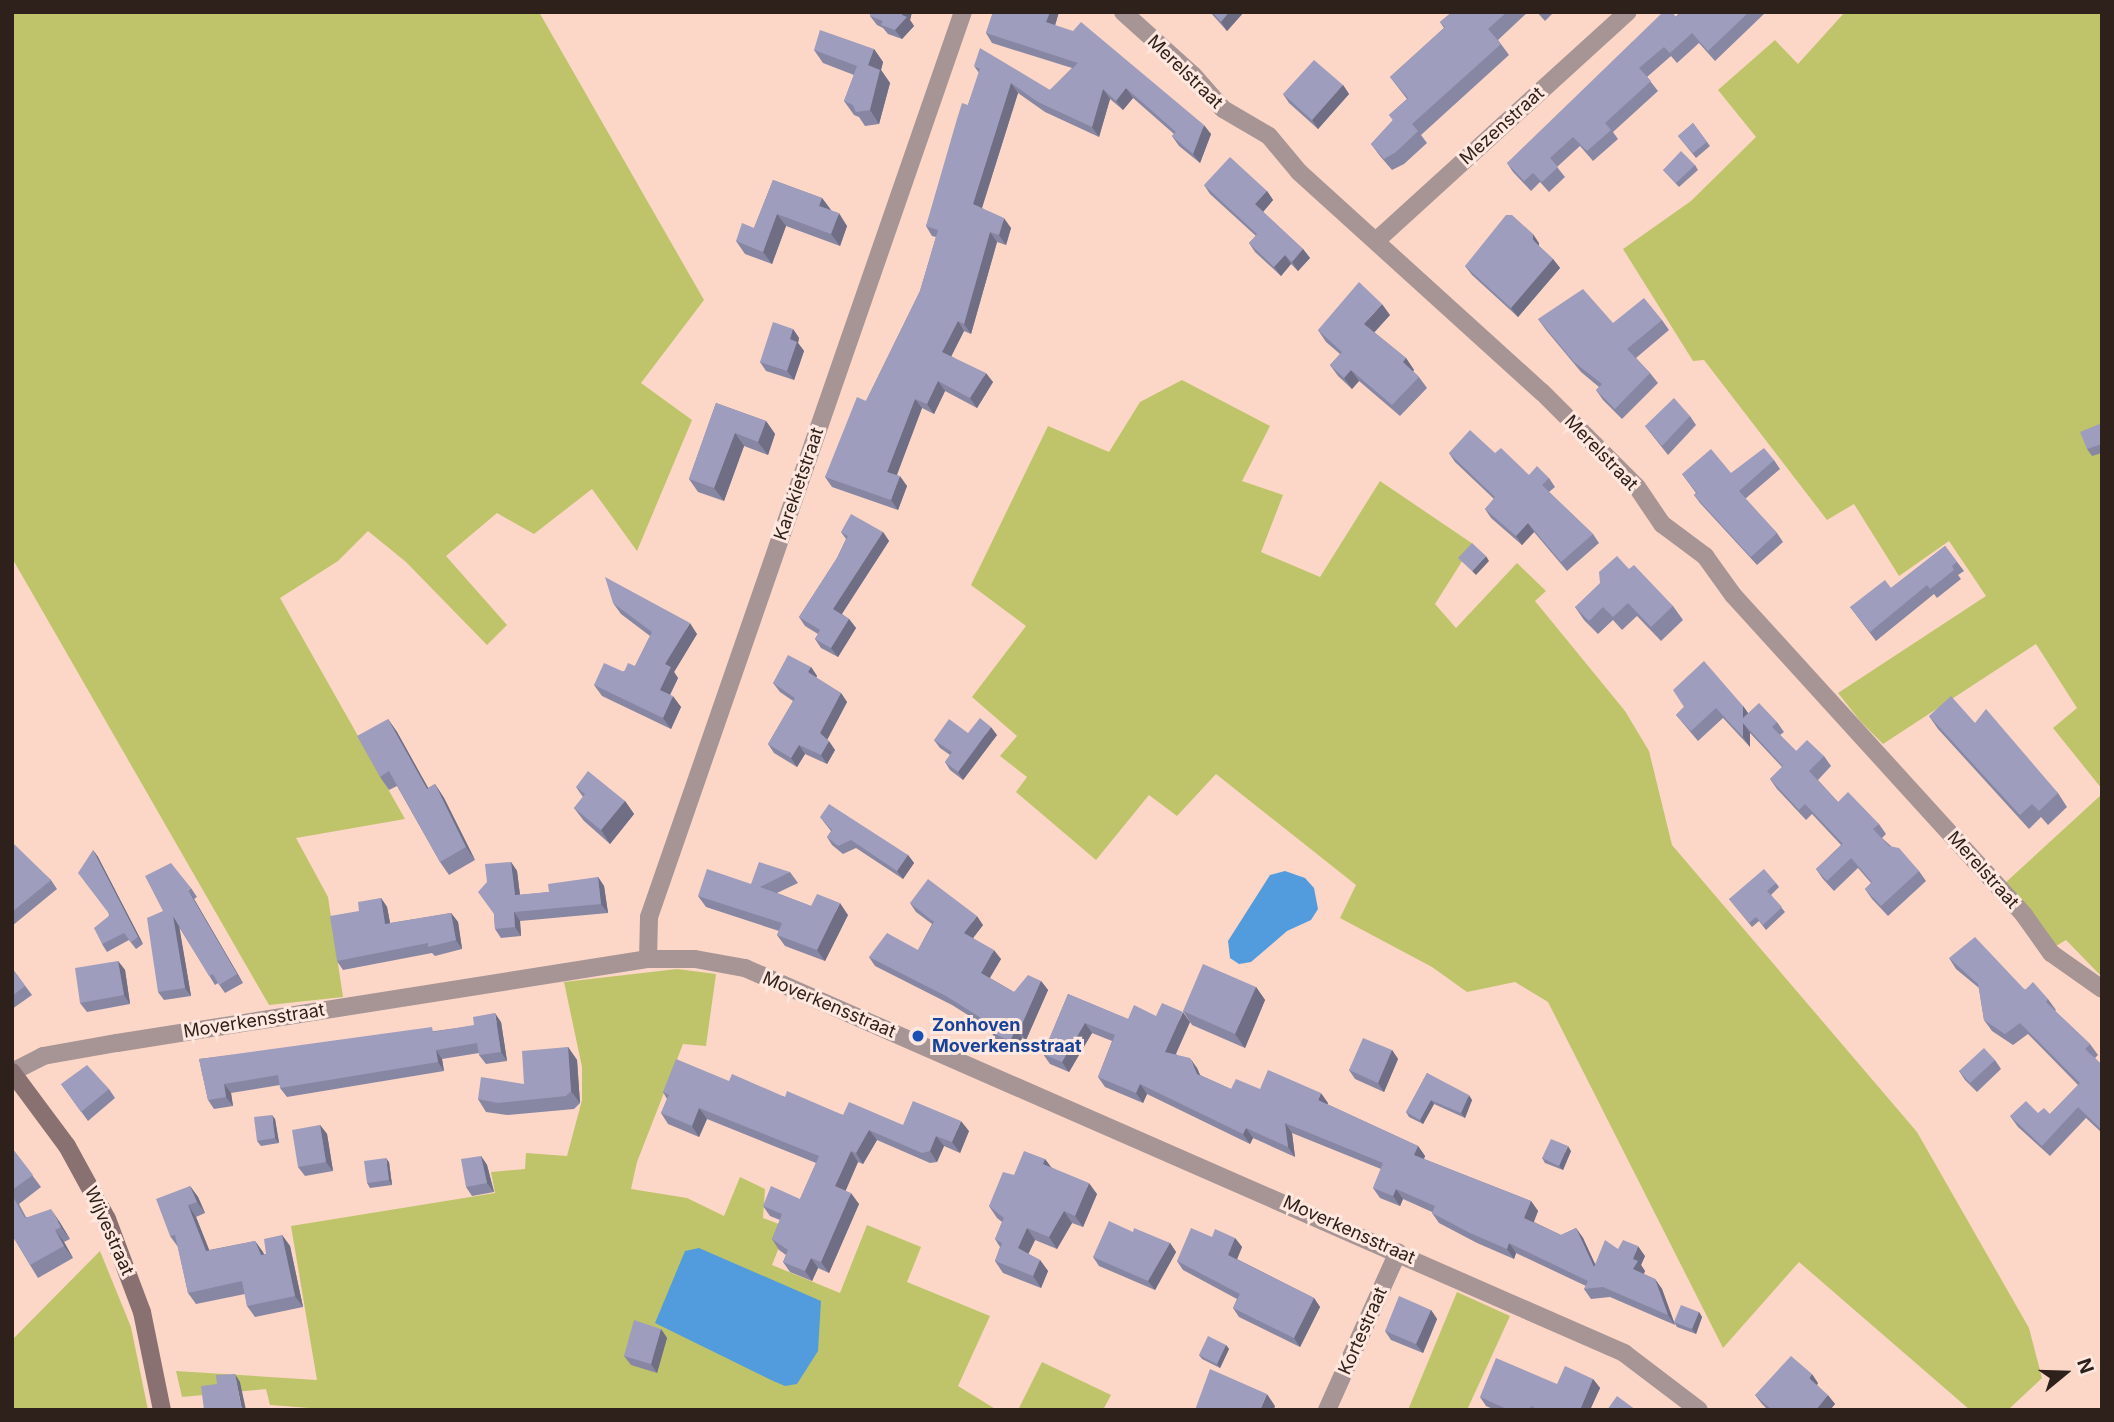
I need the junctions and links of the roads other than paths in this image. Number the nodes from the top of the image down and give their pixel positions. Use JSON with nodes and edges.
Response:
{"nodes":[{"id":1,"x":963,"y":12,"type":"edge"},
{"id":2,"x":1123,"y":12,"type":"edge"},
{"id":3,"x":1628,"y":12,"type":"edge"},
{"id":4,"x":1377,"y":240,"type":"junction"},
{"id":5,"x":648,"y":959,"type":"junction"},
{"id":6,"x":2102,"y":989,"type":"edge"},
{"id":7,"x":12,"y":1072,"type":"edge"},
{"id":8,"x":1398,"y":1252,"type":"junction"},
{"id":9,"x":162,"y":1410,"type":"edge"},
{"id":10,"x":1327,"y":1410,"type":"edge"},
{"id":11,"x":1699,"y":1410,"type":"edge"}],
"edges":[{"from":1,"to":5,"type":"street","name":"Karekietstraat"},
{"from":2,"to":4,"type":"street","name":"Merelstraat"},
{"from":3,"to":4,"type":"street","name":"Mezenstraat"},
{"from":4,"to":6,"type":"street","name":"Merelstraat"},
{"from":5,"to":7,"type":"street","name":"Moverkensstraat"},
{"from":5,"to":8,"type":"street","name":"Moverkensstraat"},
{"from":7,"to":9,"type":"street","name":"Wijvestraat"},
{"from":8,"to":10,"type":"street","name":"Kortestraat"},
{"from":8,"to":11,"type":"street","name":"Moverkensstraat"}]}
